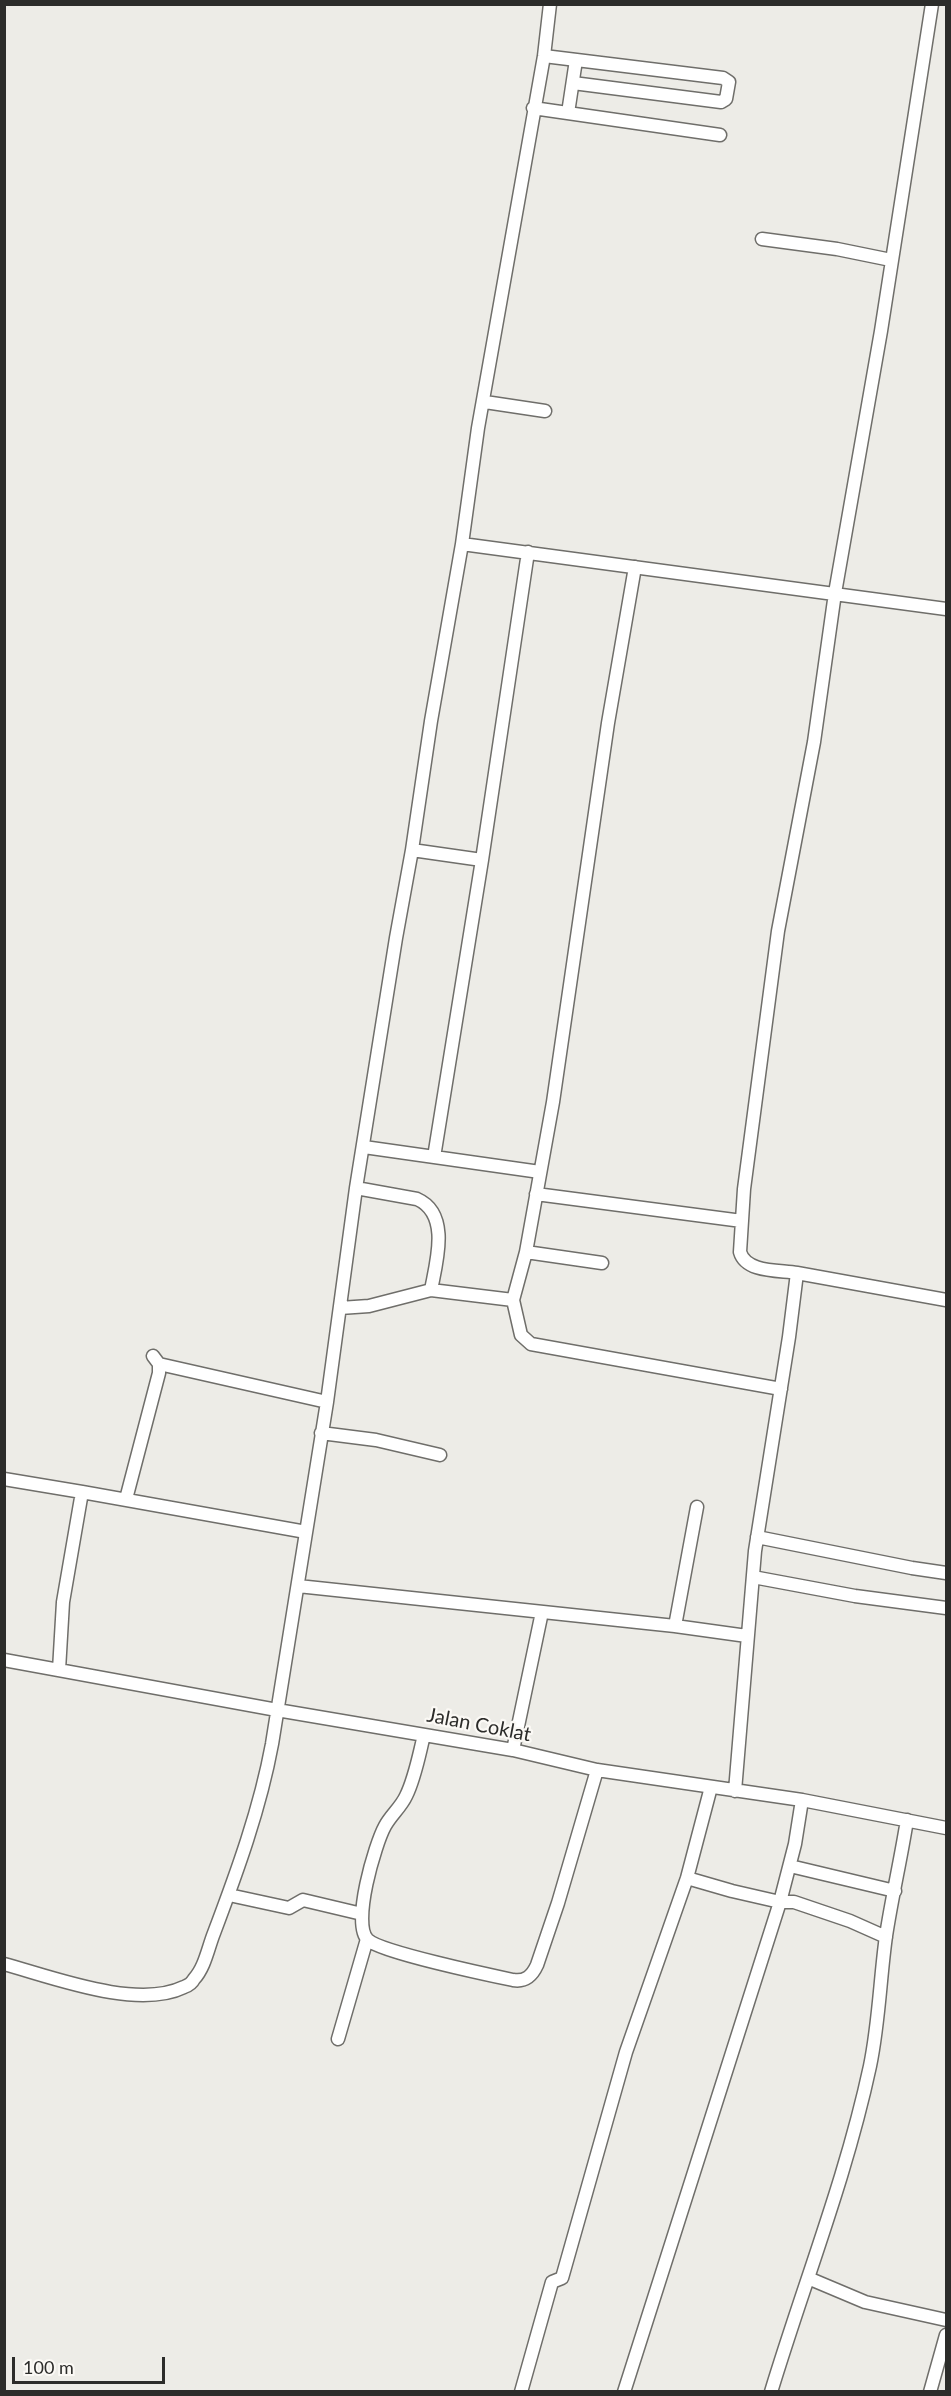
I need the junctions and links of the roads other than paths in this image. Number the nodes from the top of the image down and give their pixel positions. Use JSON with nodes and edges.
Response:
{"nodes":[{"id":1,"x":550,"y":4,"type":"edge"},
{"id":2,"x":932,"y":4,"type":"edge"},
{"id":3,"x":544,"y":56,"type":"junction"},
{"id":4,"x":576,"y":60,"type":"junction"},
{"id":5,"x":573,"y":83,"type":"junction"},
{"id":6,"x":533,"y":108,"type":"junction"},
{"id":7,"x":568,"y":113,"type":"junction"},
{"id":8,"x":720,"y":135,"type":"dead end"},
{"id":9,"x":762,"y":239,"type":"dead end"},
{"id":10,"x":891,"y":260,"type":"junction"},
{"id":11,"x":485,"y":402,"type":"junction"},
{"id":12,"x":545,"y":411,"type":"dead end"},
{"id":13,"x":462,"y":544,"type":"junction"},
{"id":14,"x":528,"y":552,"type":"junction"},
{"id":15,"x":635,"y":567,"type":"junction"},
{"id":16,"x":835,"y":593,"type":"junction"},
{"id":17,"x":946,"y":609,"type":"edge"},
{"id":18,"x":412,"y":850,"type":"junction"},
{"id":19,"x":482,"y":860,"type":"junction"},
{"id":20,"x":364,"y":1147,"type":"junction"},
{"id":21,"x":434,"y":1157,"type":"junction"},
{"id":22,"x":540,"y":1172,"type":"junction"},
{"id":23,"x":356,"y":1188,"type":"junction"},
{"id":24,"x":536,"y":1194,"type":"junction"},
{"id":25,"x":742,"y":1221,"type":"junction"},
{"id":26,"x":526,"y":1252,"type":"junction"},
{"id":27,"x":602,"y":1263,"type":"dead end"},
{"id":28,"x":797,"y":1273,"type":"junction"},
{"id":29,"x":431,"y":1290,"type":"junction"},
{"id":30,"x":513,"y":1300,"type":"junction"},
{"id":31,"x":946,"y":1300,"type":"edge"},
{"id":32,"x":340,"y":1308,"type":"junction"},
{"id":33,"x":781,"y":1389,"type":"junction"},
{"id":34,"x":327,"y":1402,"type":"junction"},
{"id":35,"x":321,"y":1433,"type":"junction"},
{"id":36,"x":440,"y":1455,"type":"dead end"},
{"id":37,"x":4,"y":1479,"type":"edge"},
{"id":38,"x":82,"y":1492,"type":"junction"},
{"id":39,"x":126,"y":1499,"type":"junction"},
{"id":40,"x":697,"y":1507,"type":"dead end"},
{"id":41,"x":306,"y":1532,"type":"junction"},
{"id":42,"x":757,"y":1537,"type":"junction"},
{"id":43,"x":946,"y":1573,"type":"edge"},
{"id":44,"x":753,"y":1577,"type":"junction"},
{"id":45,"x":297,"y":1586,"type":"junction"},
{"id":46,"x":946,"y":1608,"type":"edge"},
{"id":47,"x":542,"y":1612,"type":"junction"},
{"id":48,"x":675,"y":1626,"type":"junction"},
{"id":49,"x":747,"y":1636,"type":"junction"},
{"id":50,"x":4,"y":1660,"type":"edge"},
{"id":51,"x":59,"y":1670,"type":"junction"},
{"id":52,"x":277,"y":1710,"type":"junction"},
{"id":53,"x":424,"y":1735,"type":"junction"},
{"id":54,"x":513,"y":1750,"type":"junction"},
{"id":55,"x":597,"y":1770,"type":"junction"},
{"id":56,"x":711,"y":1787,"type":"junction"},
{"id":57,"x":735,"y":1791,"type":"junction"},
{"id":58,"x":802,"y":1800,"type":"junction"},
{"id":59,"x":907,"y":1820,"type":"junction"},
{"id":60,"x":946,"y":1828,"type":"edge"},
{"id":61,"x":790,"y":1866,"type":"junction"},
{"id":62,"x":691,"y":1879,"type":"junction"},
{"id":63,"x":895,"y":1891,"type":"junction"},
{"id":64,"x":229,"y":1895,"type":"junction"},
{"id":65,"x":780,"y":1902,"type":"junction"},
{"id":66,"x":362,"y":1914,"type":"junction"},
{"id":67,"x":886,"y":1937,"type":"junction"},
{"id":68,"x":367,"y":1939,"type":"junction"},
{"id":69,"x":4,"y":1964,"type":"edge"},
{"id":70,"x":338,"y":2039,"type":"dead end"},
{"id":71,"x":808,"y":2278,"type":"junction"},
{"id":72,"x":946,"y":2320,"type":"edge"},
{"id":73,"x":946,"y":2335,"type":"edge"},
{"id":74,"x":521,"y":2391,"type":"edge"},
{"id":75,"x":624,"y":2391,"type":"edge"},
{"id":76,"x":771,"y":2391,"type":"edge"},
{"id":77,"x":930,"y":2391,"type":"edge"}],
"edges":[{"from":1,"to":3,"type":"street"},
{"from":2,"to":10,"type":"street"},
{"from":3,"to":4,"type":"street"},
{"from":3,"to":6,"type":"street"},
{"from":4,"to":5,"type":"street"},
{"from":4,"to":5,"type":"street"},
{"from":5,"to":7,"type":"street"},
{"from":6,"to":7,"type":"street"},
{"from":6,"to":11,"type":"street"},
{"from":7,"to":8,"type":"street"},
{"from":9,"to":10,"type":"street"},
{"from":10,"to":16,"type":"street"},
{"from":11,"to":12,"type":"street"},
{"from":11,"to":13,"type":"street"},
{"from":13,"to":14,"type":"street"},
{"from":13,"to":18,"type":"street"},
{"from":14,"to":15,"type":"street"},
{"from":14,"to":19,"type":"street"},
{"from":15,"to":16,"type":"street"},
{"from":15,"to":22,"type":"street"},
{"from":16,"to":17,"type":"street"},
{"from":16,"to":25,"type":"street"},
{"from":18,"to":19,"type":"street"},
{"from":18,"to":20,"type":"street"},
{"from":19,"to":21,"type":"street"},
{"from":20,"to":21,"type":"street"},
{"from":20,"to":23,"type":"street"},
{"from":21,"to":22,"type":"street"},
{"from":22,"to":24,"type":"street"},
{"from":23,"to":29,"type":"street"},
{"from":23,"to":32,"type":"street"},
{"from":24,"to":25,"type":"street"},
{"from":24,"to":26,"type":"street"},
{"from":25,"to":28,"type":"street"},
{"from":26,"to":27,"type":"street"},
{"from":26,"to":30,"type":"street"},
{"from":28,"to":31,"type":"street"},
{"from":28,"to":33,"type":"street"},
{"from":29,"to":30,"type":"street"},
{"from":29,"to":32,"type":"street"},
{"from":30,"to":33,"type":"street"},
{"from":32,"to":34,"type":"street"},
{"from":33,"to":42,"type":"street"},
{"from":34,"to":35,"type":"street"},
{"from":34,"to":39,"type":"street"},
{"from":35,"to":36,"type":"street"},
{"from":35,"to":41,"type":"street"},
{"from":37,"to":38,"type":"street"},
{"from":38,"to":39,"type":"street"},
{"from":38,"to":51,"type":"street"},
{"from":39,"to":41,"type":"street"},
{"from":40,"to":48,"type":"street"},
{"from":41,"to":45,"type":"street"},
{"from":42,"to":43,"type":"street"},
{"from":42,"to":44,"type":"street"},
{"from":44,"to":46,"type":"street"},
{"from":44,"to":49,"type":"street"},
{"from":45,"to":47,"type":"street"},
{"from":45,"to":52,"type":"street"},
{"from":47,"to":48,"type":"street"},
{"from":47,"to":54,"type":"street"},
{"from":48,"to":49,"type":"street"},
{"from":49,"to":57,"type":"street"},
{"from":50,"to":51,"type":"street","name":"Jalan Coklat"},
{"from":51,"to":52,"type":"street","name":"Jalan Coklat"},
{"from":52,"to":53,"type":"street","name":"Jalan Coklat"},
{"from":52,"to":64,"type":"street"},
{"from":53,"to":54,"type":"street","name":"Jalan Coklat"},
{"from":53,"to":66,"type":"street"},
{"from":54,"to":55,"type":"street","name":"Jalan Coklat"},
{"from":55,"to":56,"type":"street","name":"Jalan Coklat"},
{"from":55,"to":68,"type":"street"},
{"from":56,"to":57,"type":"street","name":"Jalan Coklat"},
{"from":56,"to":62,"type":"street"},
{"from":57,"to":58,"type":"street","name":"Jalan Coklat"},
{"from":58,"to":59,"type":"street","name":"Jalan Coklat"},
{"from":58,"to":61,"type":"street"},
{"from":59,"to":60,"type":"street","name":"Jalan Coklat"},
{"from":59,"to":63,"type":"street"},
{"from":61,"to":63,"type":"street"},
{"from":61,"to":65,"type":"street"},
{"from":62,"to":65,"type":"street"},
{"from":62,"to":74,"type":"street"},
{"from":63,"to":67,"type":"street"},
{"from":64,"to":66,"type":"street"},
{"from":64,"to":69,"type":"street"},
{"from":65,"to":67,"type":"street"},
{"from":65,"to":75,"type":"street"},
{"from":66,"to":68,"type":"street"},
{"from":67,"to":71,"type":"street"},
{"from":68,"to":70,"type":"street"},
{"from":71,"to":72,"type":"street"},
{"from":71,"to":76,"type":"street"},
{"from":73,"to":77,"type":"street"}]}
